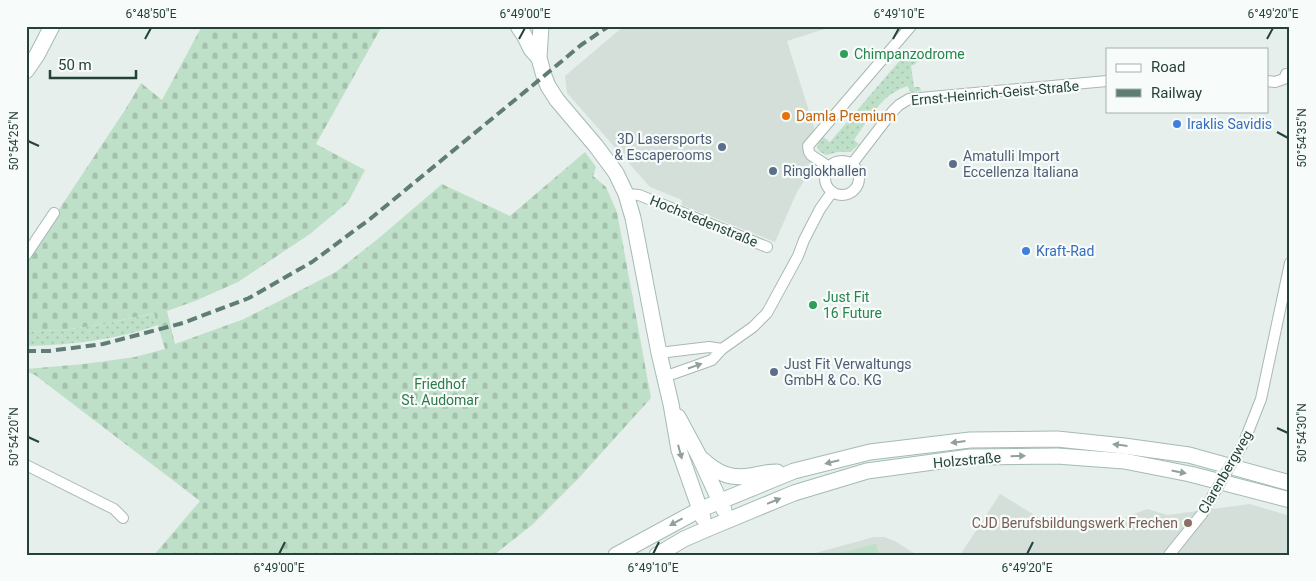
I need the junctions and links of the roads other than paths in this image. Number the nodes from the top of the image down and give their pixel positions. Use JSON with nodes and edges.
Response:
{"nodes":[{"id":1,"x":52,"y":26,"type":"edge"},
{"id":2,"x":518,"y":26,"type":"edge"},
{"id":3,"x":541,"y":26,"type":"edge"},
{"id":4,"x":911,"y":26,"type":"edge"},
{"id":5,"x":539,"y":58,"type":"junction"},
{"id":6,"x":26,"y":71,"type":"edge"},
{"id":7,"x":1288,"y":71,"type":"edge"},
{"id":8,"x":1106,"y":82,"type":"edge"},
{"id":9,"x":1268,"y":82,"type":"edge"},
{"id":10,"x":852,"y":164,"type":"junction"},
{"id":11,"x":828,"y":167,"type":"junction"},
{"id":12,"x":832,"y":192,"type":"junction"},
{"id":13,"x":626,"y":194,"type":"junction"},
{"id":14,"x":54,"y":213,"type":"dead end"},
{"id":15,"x":767,"y":247,"type":"dead end"},
{"id":16,"x":26,"y":255,"type":"edge"},
{"id":17,"x":1290,"y":264,"type":"edge"},
{"id":18,"x":722,"y":349,"type":"junction"},
{"id":19,"x":658,"y":353,"type":"junction"},
{"id":20,"x":664,"y":377,"type":"junction"},
{"id":21,"x":671,"y":404,"type":"junction"},
{"id":22,"x":699,"y":456,"type":"junction"},
{"id":23,"x":26,"y":465,"type":"edge"},
{"id":24,"x":794,"y":471,"type":"junction"},
{"id":25,"x":1290,"y":483,"type":"edge"},
{"id":26,"x":720,"y":500,"type":"junction"},
{"id":27,"x":1290,"y":500,"type":"edge"},
{"id":28,"x":699,"y":510,"type":"junction"},
{"id":29,"x":123,"y":518,"type":"dead end"},
{"id":30,"x":728,"y":519,"type":"junction"},
{"id":31,"x":707,"y":529,"type":"junction"},
{"id":32,"x":616,"y":555,"type":"edge"},
{"id":33,"x":657,"y":555,"type":"edge"},
{"id":34,"x":1169,"y":555,"type":"edge"}],
"edges":[{"from":1,"to":6,"type":"main road"},
{"from":2,"to":5,"type":"main road"},
{"from":3,"to":5,"type":"main road"},
{"from":4,"to":11,"type":"street"},
{"from":5,"to":13,"type":"main road"},
{"from":7,"to":9,"type":"street"},
{"from":8,"to":10,"type":"street","name":"Ernst-Heinrich-Geist-Straße"},
{"from":10,"to":11,"type":"street"},
{"from":10,"to":12,"type":"street"},
{"from":11,"to":12,"type":"street"},
{"from":12,"to":18,"type":"street"},
{"from":13,"to":15,"type":"street","name":"Hochstedenstraße"},
{"from":13,"to":19,"type":"main road"},
{"from":14,"to":16,"type":"street"},
{"from":17,"to":34,"type":"street","name":"Clarenbergweg","bridge":true},
{"from":18,"to":19,"type":"street"},
{"from":20,"to":18,"type":"street","one_way":true},
{"from":19,"to":20,"type":"main road"},
{"from":20,"to":21,"type":"main road"},
{"from":21,"to":22,"type":"main road"},
{"from":21,"to":28,"type":"main road","one_way":true},
{"from":22,"to":24,"type":"main road","name":"Holzstraße"},
{"from":22,"to":26,"type":"main road"},
{"from":23,"to":29,"type":"street"},
{"from":25,"to":24,"type":"main road","name":"Holzstraße","one_way":true},
{"from":24,"to":26,"type":"main road","name":"Holzstraße"},
{"from":26,"to":28,"type":"main road","name":"Holzstraße"},
{"from":26,"to":30,"type":"main road"},
{"from":30,"to":27,"type":"main road","name":"Holzstraße","one_way":true},
{"from":28,"to":31,"type":"main road"},
{"from":28,"to":32,"type":"main road","name":"Holzstraße","one_way":true},
{"from":30,"to":31,"type":"main road","name":"Holzstraße"},
{"from":31,"to":33,"type":"main road","name":"Holzstraße"}]}
